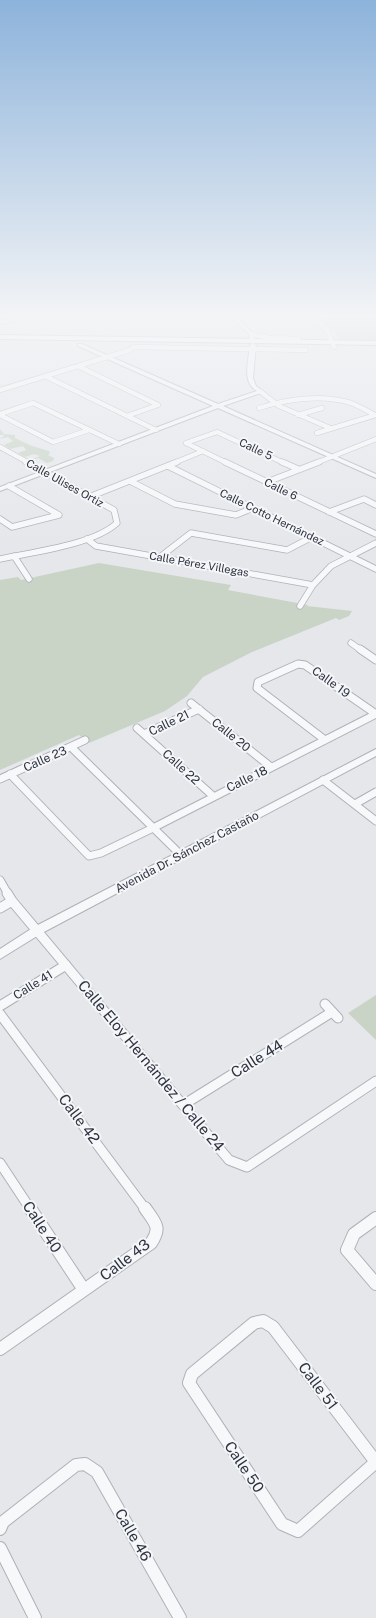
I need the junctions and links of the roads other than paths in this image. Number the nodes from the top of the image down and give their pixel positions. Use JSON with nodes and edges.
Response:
{"nodes":[{"id":1,"x":258,"y":392,"type":"joint"},
{"id":2,"x":79,"y":393,"type":"edge"},
{"id":3,"x":132,"y":393,"type":"edge"},
{"id":4,"x":187,"y":393,"type":"edge"},
{"id":5,"x":206,"y":401,"type":"junction"},
{"id":6,"x":235,"y":401,"type":"junction"},
{"id":7,"x":345,"y":401,"type":"junction"},
{"id":8,"x":276,"y":403,"type":"junction"},
{"id":9,"x":332,"y":405,"type":"dead end"},
{"id":10,"x":218,"y":406,"type":"junction"},
{"id":11,"x":259,"y":408,"type":"dead end"},
{"id":12,"x":322,"y":408,"type":"dead end"},
{"id":13,"x":206,"y":411,"type":"junction"},
{"id":14,"x":230,"y":412,"type":"junction"},
{"id":15,"x":0,"y":415,"type":"edge"},
{"id":16,"x":298,"y":415,"type":"junction"},
{"id":17,"x":376,"y":415,"type":"edge"},
{"id":18,"x":127,"y":416,"type":"junction"},
{"id":19,"x":330,"y":428,"type":"junction"},
{"id":20,"x":90,"y":430,"type":"junction"},
{"id":21,"x":156,"y":430,"type":"junction"},
{"id":22,"x":317,"y":433,"type":"dead end"},
{"id":23,"x":376,"y":439,"type":"edge"},
{"id":24,"x":366,"y":442,"type":"junction"},
{"id":25,"x":186,"y":443,"type":"joint"},
{"id":26,"x":119,"y":444,"type":"junction"},
{"id":27,"x":0,"y":446,"type":"edge"},
{"id":28,"x":376,"y":447,"type":"edge"},
{"id":29,"x":203,"y":451,"type":"junction"},
{"id":30,"x":330,"y":455,"type":"junction"},
{"id":31,"x":168,"y":466,"type":"junction"},
{"id":32,"x":298,"y":469,"type":"junction"},
{"id":33,"x":44,"y":472,"type":"junction"},
{"id":34,"x":376,"y":476,"type":"edge"},
{"id":35,"x":130,"y":481,"type":"junction"},
{"id":36,"x":267,"y":482,"type":"junction"},
{"id":37,"x":9,"y":486,"type":"junction"},
{"id":38,"x":0,"y":489,"type":"edge"},
{"id":39,"x":89,"y":497,"type":"junction"},
{"id":40,"x":376,"y":505,"type":"edge"},
{"id":41,"x":254,"y":508,"type":"junction"},
{"id":42,"x":330,"y":512,"type":"junction"},
{"id":43,"x":0,"y":519,"type":"edge"},
{"id":44,"x":376,"y":534,"type":"edge"},
{"id":45,"x":312,"y":537,"type":"junction"},
{"id":46,"x":87,"y":539,"type":"junction"},
{"id":47,"x":376,"y":543,"type":"edge"},
{"id":48,"x":14,"y":556,"type":"junction"},
{"id":49,"x":350,"y":556,"type":"junction"},
{"id":50,"x":160,"y":557,"type":"junction"},
{"id":51,"x":0,"y":559,"type":"edge"},
{"id":52,"x":376,"y":569,"type":"edge"},
{"id":53,"x":29,"y":579,"type":"dead end"},
{"id":54,"x":313,"y":585,"type":"junction"},
{"id":55,"x":300,"y":606,"type":"dead end"},
{"id":56,"x":351,"y":643,"type":"dead end"},
{"id":57,"x":376,"y":660,"type":"edge"},
{"id":58,"x":191,"y":703,"type":"dead end"},
{"id":59,"x":199,"y":709,"type":"junction"},
{"id":60,"x":376,"y":714,"type":"edge"},
{"id":61,"x":136,"y":728,"type":"dead end"},
{"id":62,"x":146,"y":736,"type":"junction"},
{"id":63,"x":85,"y":740,"type":"dead end"},
{"id":64,"x":325,"y":740,"type":"junction"},
{"id":65,"x":71,"y":747,"type":"junction"},
{"id":66,"x":376,"y":752,"type":"edge"},
{"id":67,"x":271,"y":767,"type":"junction"},
{"id":68,"x":10,"y":774,"type":"junction"},
{"id":69,"x":0,"y":779,"type":"edge"},
{"id":70,"x":324,"y":780,"type":"junction"},
{"id":71,"x":376,"y":792,"type":"edge"},
{"id":72,"x":213,"y":796,"type":"junction"},
{"id":73,"x":355,"y":804,"type":"junction"},
{"id":74,"x":376,"y":820,"type":"edge"},
{"id":75,"x":153,"y":828,"type":"junction"},
{"id":76,"x":119,"y":845,"type":"joint"},
{"id":77,"x":181,"y":855,"type":"junction"},
{"id":78,"x":0,"y":880,"type":"edge"},
{"id":79,"x":12,"y":900,"type":"junction"},
{"id":80,"x":0,"y":908,"type":"edge"},
{"id":81,"x":38,"y":930,"type":"junction"},
{"id":82,"x":0,"y":955,"type":"edge"},
{"id":83,"x":66,"y":965,"type":"junction"},
{"id":84,"x":0,"y":1006,"type":"edge"},
{"id":85,"x":331,"y":1012,"type":"dead end"},
{"id":86,"x":0,"y":1014,"type":"edge"},
{"id":87,"x":376,"y":1081,"type":"edge"},
{"id":88,"x":183,"y":1105,"type":"junction"},
{"id":89,"x":0,"y":1163,"type":"edge"},
{"id":90,"x":373,"y":1221,"type":"edge"},
{"id":91,"x":157,"y":1225,"type":"joint"},
{"id":92,"x":376,"y":1284,"type":"edge"},
{"id":93,"x":84,"y":1290,"type":"junction"},
{"id":94,"x":254,"y":1323,"type":"joint"},
{"id":95,"x":0,"y":1349,"type":"edge"},
{"id":96,"x":376,"y":1462,"type":"edge"},
{"id":97,"x":0,"y":1529,"type":"edge"},
{"id":98,"x":0,"y":1548,"type":"edge"},
{"id":99,"x":35,"y":1618,"type":"edge"},
{"id":100,"x":180,"y":1618,"type":"edge"}],
"edges":[{"from":1,"to":6,"type":"street"},
{"from":1,"to":8,"type":"street"},
{"from":2,"to":18,"type":"street"},
{"from":3,"to":18,"type":"street"},
{"from":4,"to":5,"type":"street"},
{"from":5,"to":6,"type":"street"},
{"from":5,"to":10,"type":"street"},
{"from":5,"to":13,"type":"street"},
{"from":6,"to":10,"type":"street"},
{"from":6,"to":14,"type":"street"},
{"from":7,"to":8,"type":"street"},
{"from":7,"to":9,"type":"street"},
{"from":7,"to":17,"type":"street"},
{"from":8,"to":11,"type":"street"},
{"from":8,"to":16,"type":"street"},
{"from":10,"to":13,"type":"street"},
{"from":10,"to":14,"type":"street"},
{"from":12,"to":16,"type":"street"},
{"from":13,"to":14,"type":"street"},
{"from":13,"to":21,"type":"street"},
{"from":14,"to":30,"type":"street"},
{"from":15,"to":20,"type":"street"},
{"from":15,"to":20,"type":"street"},
{"from":16,"to":19,"type":"street"},
{"from":17,"to":19,"type":"street"},
{"from":18,"to":21,"type":"street"},
{"from":19,"to":22,"type":"street"},
{"from":20,"to":26,"type":"street"},
{"from":21,"to":26,"type":"street"},
{"from":23,"to":24,"type":"street"},
{"from":24,"to":28,"type":"street"},
{"from":24,"to":30,"type":"street"},
{"from":25,"to":29,"type":"street","name":"Calle 6"},
{"from":25,"to":32,"type":"street","name":"Calle 5"},
{"from":26,"to":33,"type":"street"},
{"from":27,"to":33,"type":"street","name":"Calle Ulises Ortiz"},
{"from":29,"to":31,"type":"street"},
{"from":29,"to":36,"type":"street","name":"Calle 6"},
{"from":30,"to":32,"type":"street"},
{"from":30,"to":34,"type":"street"},
{"from":31,"to":35,"type":"street"},
{"from":31,"to":41,"type":"street","name":"Calle Cotto Hernández"},
{"from":32,"to":36,"type":"street"},
{"from":33,"to":37,"type":"street"},
{"from":33,"to":39,"type":"street","name":"Calle Ulises Ortiz"},
{"from":35,"to":39,"type":"street"},
{"from":35,"to":41,"type":"street"},
{"from":36,"to":42,"type":"street","name":"Calle 6"},
{"from":37,"to":38,"type":"street"},
{"from":37,"to":43,"type":"street"},
{"from":39,"to":46,"type":"street","name":"Calle Ulises Ortiz"},
{"from":40,"to":42,"type":"street"},
{"from":41,"to":45,"type":"street","name":"Calle Cotto Hernández"},
{"from":42,"to":44,"type":"street","name":"Calle 6"},
{"from":45,"to":49,"type":"street","name":"Calle Cotto Hernández"},
{"from":45,"to":50,"type":"street"},
{"from":46,"to":48,"type":"street"},
{"from":46,"to":50,"type":"street","name":"Calle Pérez Villegas"},
{"from":47,"to":49,"type":"street"},
{"from":48,"to":51,"type":"street"},
{"from":48,"to":53,"type":"street"},
{"from":49,"to":52,"type":"street","name":"Calle Cotto Hernández"},
{"from":49,"to":54,"type":"street"},
{"from":50,"to":54,"type":"street","name":"Calle Pérez Villegas"},
{"from":54,"to":55,"type":"street"},
{"from":56,"to":57,"type":"street"},
{"from":58,"to":59,"type":"street","name":"Calle 20"},
{"from":59,"to":62,"type":"street","name":"Calle 21"},
{"from":59,"to":67,"type":"street","name":"Calle 20"},
{"from":60,"to":64,"type":"street","name":"Calle 18"},
{"from":60,"to":64,"type":"street","name":"Calle 19"},
{"from":61,"to":62,"type":"street","name":"Calle 22"},
{"from":62,"to":72,"type":"street","name":"Calle 22"},
{"from":63,"to":65,"type":"street"},
{"from":64,"to":67,"type":"street","name":"Calle 18"},
{"from":65,"to":68,"type":"street","name":"Calle 23"},
{"from":65,"to":75,"type":"street","name":"Calle 23"},
{"from":66,"to":70,"type":"street","name":"Avenida Dr. Sánchez Castaño"},
{"from":67,"to":72,"type":"street","name":"Calle 18"},
{"from":68,"to":69,"type":"street"},
{"from":68,"to":76,"type":"street","name":"Calle 23"},
{"from":70,"to":73,"type":"street"},
{"from":70,"to":77,"type":"street","name":"Avenida Dr. Sánchez Castaño"},
{"from":71,"to":73,"type":"street"},
{"from":72,"to":75,"type":"street","name":"Calle 18"},
{"from":73,"to":74,"type":"street"},
{"from":75,"to":76,"type":"street","name":"Calle 18"},
{"from":75,"to":77,"type":"street","name":"Calle 23"},
{"from":77,"to":81,"type":"street","name":"Avenida Dr. Sánchez Castaño"},
{"from":78,"to":79,"type":"street","name":"Calle Eloy Hernández / Calle 24"},
{"from":79,"to":80,"type":"street"},
{"from":79,"to":81,"type":"street","name":"Calle Eloy Hernández / Calle 24"},
{"from":81,"to":82,"type":"street","name":"Avenida Dr. Sánchez Castaño"},
{"from":81,"to":83,"type":"street","name":"Calle Eloy Hernández / Calle 24"},
{"from":83,"to":84,"type":"street","name":"Calle 41"},
{"from":83,"to":88,"type":"street","name":"Calle Eloy Hernández / Calle 24"},
{"from":85,"to":88,"type":"street","name":"Calle 44"},
{"from":86,"to":91,"type":"street","name":"Calle 42"},
{"from":87,"to":88,"type":"street","name":"Calle Eloy Hernández / Calle 24"},
{"from":89,"to":93,"type":"street","name":"Calle 40"},
{"from":90,"to":92,"type":"street"},
{"from":91,"to":93,"type":"street","name":"Calle 43"},
{"from":93,"to":95,"type":"street"},
{"from":94,"to":96,"type":"street","name":"Calle 51"},
{"from":94,"to":96,"type":"street","name":"Calle 50"},
{"from":97,"to":100,"type":"street","name":"Calle 46"},
{"from":98,"to":99,"type":"street"}]}
